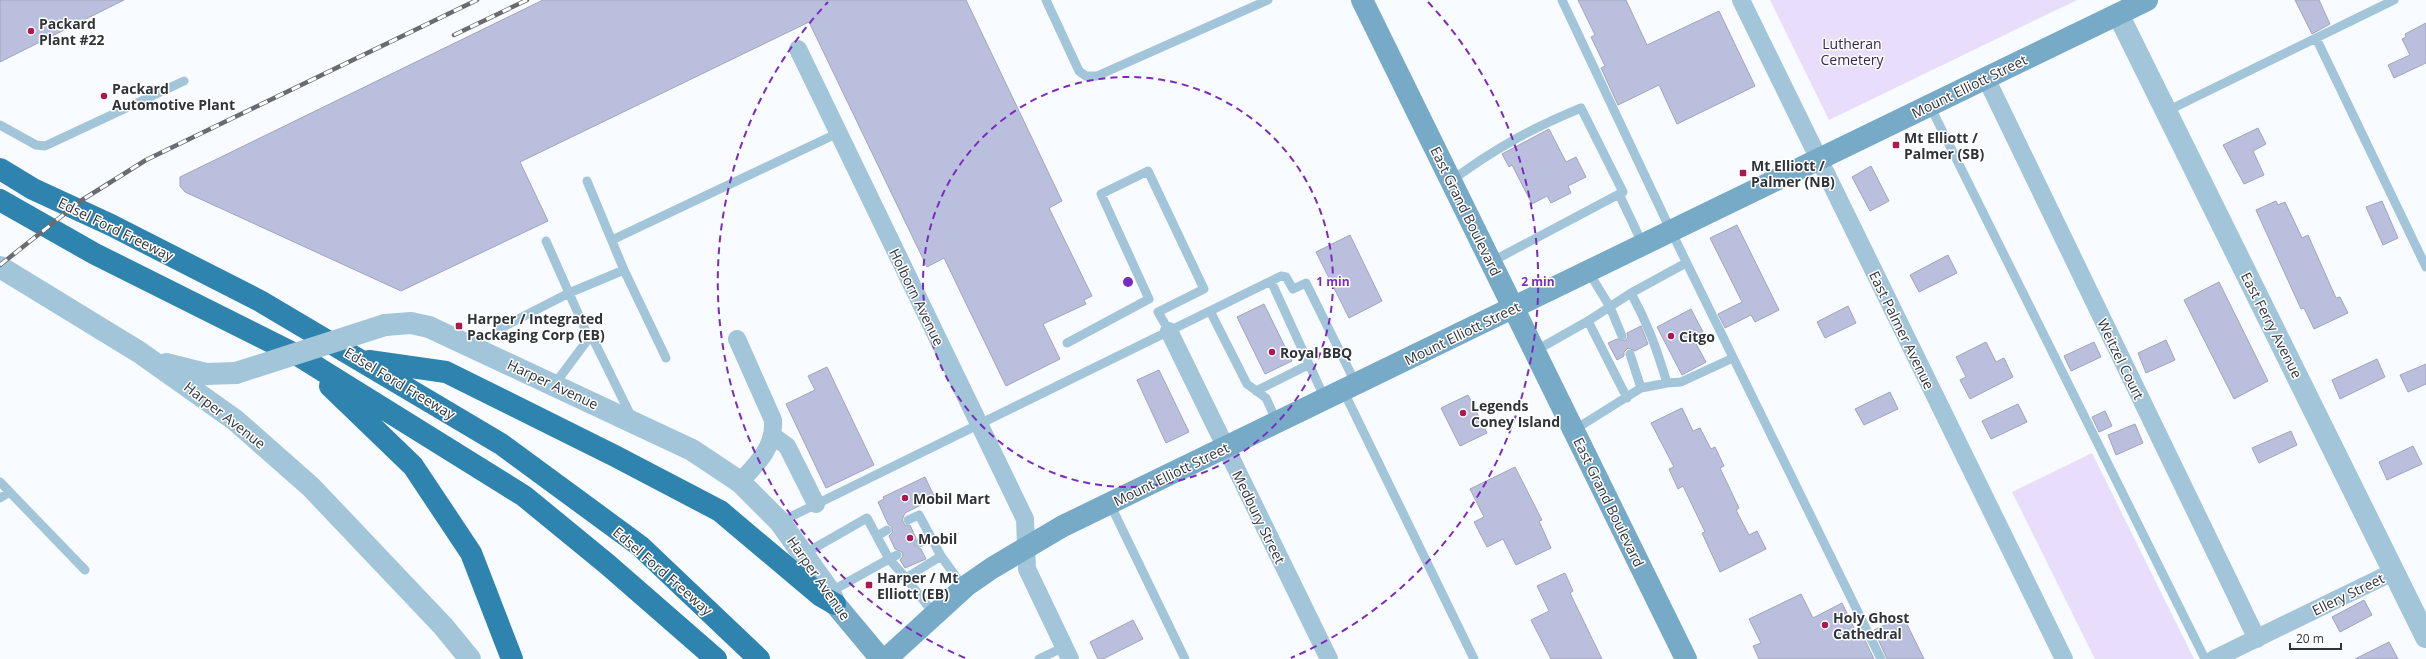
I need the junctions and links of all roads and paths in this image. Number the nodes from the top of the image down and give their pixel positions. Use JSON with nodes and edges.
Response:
{"nodes":[{"id":1,"x":1046,"y":0,"type":"edge"},
{"id":2,"x":1362,"y":0,"type":"edge"},
{"id":3,"x":1562,"y":0,"type":"edge"},
{"id":4,"x":1741,"y":0,"type":"edge"},
{"id":5,"x":2147,"y":0,"type":"edge"},
{"id":6,"x":2394,"y":0,"type":"edge"},
{"id":7,"x":1264,"y":1,"type":"edge"},
{"id":8,"x":2118,"y":14,"type":"junction"},
{"id":9,"x":2316,"y":38,"type":"junction"},
{"id":10,"x":798,"y":49,"type":"dead end"},
{"id":11,"x":1986,"y":78,"type":"junction"},
{"id":12,"x":184,"y":81,"type":"dead end"},
{"id":13,"x":1930,"y":106,"type":"junction"},
{"id":14,"x":2165,"y":112,"type":"junction"},
{"id":15,"x":0,"y":125,"type":"edge"},
{"id":16,"x":838,"y":134,"type":"junction"},
{"id":17,"x":1819,"y":159,"type":"junction"},
{"id":18,"x":0,"y":169,"type":"edge"},
{"id":19,"x":587,"y":181,"type":"dead end"},
{"id":20,"x":1451,"y":181,"type":"junction"},
{"id":21,"x":1619,"y":194,"type":"junction"},
{"id":22,"x":0,"y":200,"type":"edge"},
{"id":23,"x":1671,"y":231,"type":"junction"},
{"id":24,"x":612,"y":240,"type":"junction"},
{"id":25,"x":546,"y":241,"type":"dead end"},
{"id":26,"x":1644,"y":245,"type":"junction"},
{"id":27,"x":1491,"y":262,"type":"junction"},
{"id":28,"x":1686,"y":263,"type":"junction"},
{"id":29,"x":0,"y":267,"type":"edge"},
{"id":30,"x":2426,"y":267,"type":"edge"},
{"id":31,"x":624,"y":270,"type":"junction"},
{"id":32,"x":1588,"y":271,"type":"junction"},
{"id":33,"x":1271,"y":281,"type":"junction"},
{"id":34,"x":569,"y":293,"type":"junction"},
{"id":35,"x":1632,"y":293,"type":"junction"},
{"id":36,"x":1610,"y":307,"type":"junction"},
{"id":37,"x":1514,"y":308,"type":"junction"},
{"id":38,"x":1210,"y":311,"type":"junction"},
{"id":39,"x":1588,"y":321,"type":"junction"},
{"id":40,"x":497,"y":330,"type":"dead end"},
{"id":41,"x":1169,"y":331,"type":"junction"},
{"id":42,"x":1622,"y":336,"type":"dead end"},
{"id":43,"x":589,"y":338,"type":"junction"},
{"id":44,"x":737,"y":339,"type":"dead end"},
{"id":45,"x":1067,"y":344,"type":"dead end"},
{"id":46,"x":1535,"y":351,"type":"junction"},
{"id":47,"x":139,"y":352,"type":"junction"},
{"id":48,"x":1630,"y":354,"type":"dead end"},
{"id":49,"x":299,"y":356,"type":"junction"},
{"id":50,"x":666,"y":358,"type":"dead end"},
{"id":51,"x":1733,"y":358,"type":"junction"},
{"id":52,"x":360,"y":359,"type":"junction"},
{"id":53,"x":1308,"y":365,"type":"junction"},
{"id":54,"x":236,"y":373,"type":"junction"},
{"id":55,"x":1666,"y":383,"type":"junction"},
{"id":56,"x":554,"y":385,"type":"junction"},
{"id":57,"x":1642,"y":388,"type":"junction"},
{"id":58,"x":1256,"y":391,"type":"junction"},
{"id":59,"x":1341,"y":391,"type":"junction"},
{"id":60,"x":1627,"y":398,"type":"junction"},
{"id":61,"x":226,"y":414,"type":"junction"},
{"id":62,"x":633,"y":421,"type":"junction"},
{"id":63,"x":1277,"y":422,"type":"junction"},
{"id":64,"x":980,"y":424,"type":"junction"},
{"id":65,"x":1574,"y":430,"type":"junction"},
{"id":66,"x":773,"y":436,"type":"junction"},
{"id":67,"x":1225,"y":448,"type":"junction"},
{"id":68,"x":0,"y":482,"type":"edge"},
{"id":69,"x":740,"y":482,"type":"junction"},
{"id":70,"x":10,"y":492,"type":"junction"},
{"id":71,"x":0,"y":498,"type":"edge"},
{"id":72,"x":816,"y":504,"type":"junction"},
{"id":73,"x":1110,"y":504,"type":"junction"},
{"id":74,"x":908,"y":520,"type":"dead end"},
{"id":75,"x":780,"y":522,"type":"junction"},
{"id":76,"x":887,"y":530,"type":"dead end"},
{"id":77,"x":877,"y":536,"type":"junction"},
{"id":78,"x":930,"y":537,"type":"junction"},
{"id":79,"x":919,"y":543,"type":"dead end"},
{"id":80,"x":1027,"y":547,"type":"junction"},
{"id":81,"x":802,"y":555,"type":"junction"},
{"id":82,"x":893,"y":556,"type":"junction"},
{"id":83,"x":941,"y":556,"type":"junction"},
{"id":84,"x":84,"y":570,"type":"dead end"},
{"id":85,"x":2395,"y":571,"type":"junction"},
{"id":86,"x":906,"y":578,"type":"junction"},
{"id":87,"x":964,"y":588,"type":"junction"},
{"id":88,"x":832,"y":598,"type":"junction"},
{"id":89,"x":934,"y":614,"type":"junction"},
{"id":90,"x":2426,"y":636,"type":"edge"},
{"id":91,"x":2257,"y":639,"type":"junction"},
{"id":92,"x":1068,"y":653,"type":"edge"},
{"id":93,"x":470,"y":659,"type":"edge"},
{"id":94,"x":512,"y":659,"type":"edge"},
{"id":95,"x":716,"y":659,"type":"edge"},
{"id":96,"x":759,"y":659,"type":"edge"},
{"id":97,"x":881,"y":659,"type":"edge"},
{"id":98,"x":886,"y":659,"type":"edge"},
{"id":99,"x":1039,"y":659,"type":"edge"},
{"id":100,"x":1184,"y":659,"type":"edge"},
{"id":101,"x":1329,"y":659,"type":"edge"},
{"id":102,"x":1474,"y":659,"type":"edge"},
{"id":103,"x":1686,"y":659,"type":"edge"},
{"id":104,"x":1881,"y":659,"type":"edge"},
{"id":105,"x":2064,"y":659,"type":"edge"},
{"id":106,"x":2206,"y":659,"type":"edge"},
{"id":107,"x":2214,"y":659,"type":"edge"}],
"edges":[{"from":1,"to":7,"type":"lane"},
{"from":2,"to":20,"type":"main road","name":"East Grand Boulevard"},
{"from":3,"to":23,"type":"lane"},
{"from":4,"to":17,"type":"street","name":"East Palmer Avenue"},
{"from":5,"to":8,"type":"main road","name":"Mount Elliott Street"},
{"from":6,"to":9,"type":"lane"},
{"from":8,"to":11,"type":"main road","name":"Mount Elliott Street"},
{"from":8,"to":14,"type":"street","name":"East Ferry Avenue"},
{"from":9,"to":14,"type":"lane"},
{"from":9,"to":30,"type":"lane"},
{"from":10,"to":16,"type":"street","name":"Holborn Avenue"},
{"from":11,"to":13,"type":"main road","name":"Mount Elliott Street"},
{"from":11,"to":91,"type":"street","name":"Weitzel Court"},
{"from":12,"to":15,"type":"lane"},
{"from":13,"to":17,"type":"main road","name":"Mount Elliott Street"},
{"from":13,"to":106,"type":"lane"},
{"from":14,"to":85,"type":"street","name":"East Ferry Avenue"},
{"from":16,"to":24,"type":"lane"},
{"from":16,"to":64,"type":"street","name":"Holborn Avenue"},
{"from":17,"to":23,"type":"main road","name":"Mount Elliott Street"},
{"from":17,"to":105,"type":"street","name":"East Palmer Avenue"},
{"from":18,"to":52,"type":"highway","name":"Edsel Ford Freeway"},
{"from":19,"to":24,"type":"lane"},
{"from":20,"to":21,"type":"lane"},
{"from":20,"to":27,"type":"main road","name":"East Grand Boulevard"},
{"from":21,"to":26,"type":"lane"},
{"from":21,"to":27,"type":"lane"},
{"from":22,"to":49,"type":"highway","name":"Edsel Ford Freeway"},
{"from":23,"to":26,"type":"main road","name":"Mount Elliott Street"},
{"from":23,"to":28,"type":"lane"},
{"from":24,"to":31,"type":"lane"},
{"from":25,"to":34,"type":"lane"},
{"from":26,"to":32,"type":"main road","name":"Mount Elliott Street"},
{"from":27,"to":37,"type":"main road","name":"East Grand Boulevard"},
{"from":28,"to":35,"type":"lane"},
{"from":28,"to":51,"type":"lane"},
{"from":29,"to":47,"type":"street","name":"Harper Avenue"},
{"from":31,"to":34,"type":"lane"},
{"from":31,"to":50,"type":"lane"},
{"from":32,"to":36,"type":"lane"},
{"from":32,"to":37,"type":"main road","name":"Mount Elliott Street"},
{"from":33,"to":38,"type":"lane"},
{"from":33,"to":53,"type":"lane"},
{"from":33,"to":59,"type":"lane"},
{"from":34,"to":40,"type":"lane"},
{"from":34,"to":43,"type":"lane"},
{"from":35,"to":36,"type":"lane"},
{"from":35,"to":55,"type":"lane"},
{"from":36,"to":39,"type":"lane"},
{"from":36,"to":42,"type":"lane"},
{"from":37,"to":46,"type":"main road","name":"East Grand Boulevard"},
{"from":37,"to":59,"type":"main road","name":"Mount Elliott Street"},
{"from":38,"to":41,"type":"lane"},
{"from":38,"to":58,"type":"lane"},
{"from":39,"to":46,"type":"lane"},
{"from":39,"to":60,"type":"lane"},
{"from":41,"to":45,"type":"lane"},
{"from":41,"to":64,"type":"lane"},
{"from":41,"to":67,"type":"street","name":"Medbury Street"},
{"from":43,"to":56,"type":"lane"},
{"from":43,"to":62,"type":"lane"},
{"from":44,"to":66,"type":"street"},
{"from":46,"to":65,"type":"main road","name":"East Grand Boulevard"},
{"from":47,"to":54,"type":"street","name":"Harper Avenue"},
{"from":47,"to":61,"type":"street","name":"Harper Avenue"},
{"from":48,"to":57,"type":"lane"},
{"from":49,"to":94,"type":"highway"},
{"from":49,"to":95,"type":"highway","name":"Edsel Ford Freeway"},
{"from":51,"to":55,"type":"lane"},
{"from":51,"to":104,"type":"lane"},
{"from":52,"to":88,"type":"highway"},
{"from":52,"to":96,"type":"highway","name":"Edsel Ford Freeway"},
{"from":53,"to":58,"type":"lane"},
{"from":53,"to":59,"type":"lane"},
{"from":54,"to":56,"type":"street","name":"Harper Avenue","bridge":true},
{"from":54,"to":61,"type":"street"},
{"from":55,"to":57,"type":"lane"},
{"from":56,"to":62,"type":"street","name":"Harper Avenue"},
{"from":57,"to":60,"type":"lane"},
{"from":58,"to":63,"type":"lane"},
{"from":59,"to":63,"type":"main road","name":"Mount Elliott Street"},
{"from":59,"to":102,"type":"lane"},
{"from":60,"to":65,"type":"lane"},
{"from":61,"to":93,"type":"street","name":"Harper Avenue"},
{"from":62,"to":69,"type":"street","name":"Harper Avenue"},
{"from":63,"to":67,"type":"main road","name":"Mount Elliott Street"},
{"from":64,"to":72,"type":"lane"},
{"from":64,"to":80,"type":"street","name":"Holborn Avenue"},
{"from":65,"to":103,"type":"main road","name":"East Grand Boulevard"},
{"from":66,"to":69,"type":"street"},
{"from":66,"to":72,"type":"street"},
{"from":67,"to":73,"type":"main road","name":"Mount Elliott Street"},
{"from":67,"to":101,"type":"street","name":"Medbury Street"},
{"from":68,"to":70,"type":"lane"},
{"from":69,"to":75,"type":"street","name":"Harper Avenue"},
{"from":70,"to":71,"type":"lane"},
{"from":70,"to":84,"type":"lane"},
{"from":72,"to":75,"type":"lane"},
{"from":73,"to":80,"type":"main road","name":"Mount Elliott Street"},
{"from":73,"to":100,"type":"lane"},
{"from":74,"to":78,"type":"lane"},
{"from":75,"to":81,"type":"street","name":"Harper Avenue"},
{"from":76,"to":77,"type":"lane"},
{"from":77,"to":81,"type":"lane"},
{"from":77,"to":82,"type":"lane"},
{"from":78,"to":79,"type":"lane"},
{"from":78,"to":83,"type":"lane"},
{"from":80,"to":87,"type":"main road","name":"Mount Elliott Street"},
{"from":80,"to":92,"type":"street","name":"Holborn Avenue"},
{"from":81,"to":88,"type":"street","name":"Harper Avenue"},
{"from":82,"to":86,"type":"lane"},
{"from":82,"to":88,"type":"lane"},
{"from":83,"to":86,"type":"lane"},
{"from":83,"to":87,"type":"lane"},
{"from":85,"to":90,"type":"street","name":"East Ferry Avenue"},
{"from":85,"to":91,"type":"street","name":"Ellery Street"},
{"from":86,"to":89,"type":"lane"},
{"from":87,"to":89,"type":"main road","name":"Mount Elliott Street"},
{"from":88,"to":97,"type":"main road","name":"Harper Avenue"},
{"from":89,"to":98,"type":"main road","name":"Mount Elliott Street"},
{"from":91,"to":107,"type":"street","name":"Ellery Street"},
{"from":92,"to":99,"type":"lane"}]}
